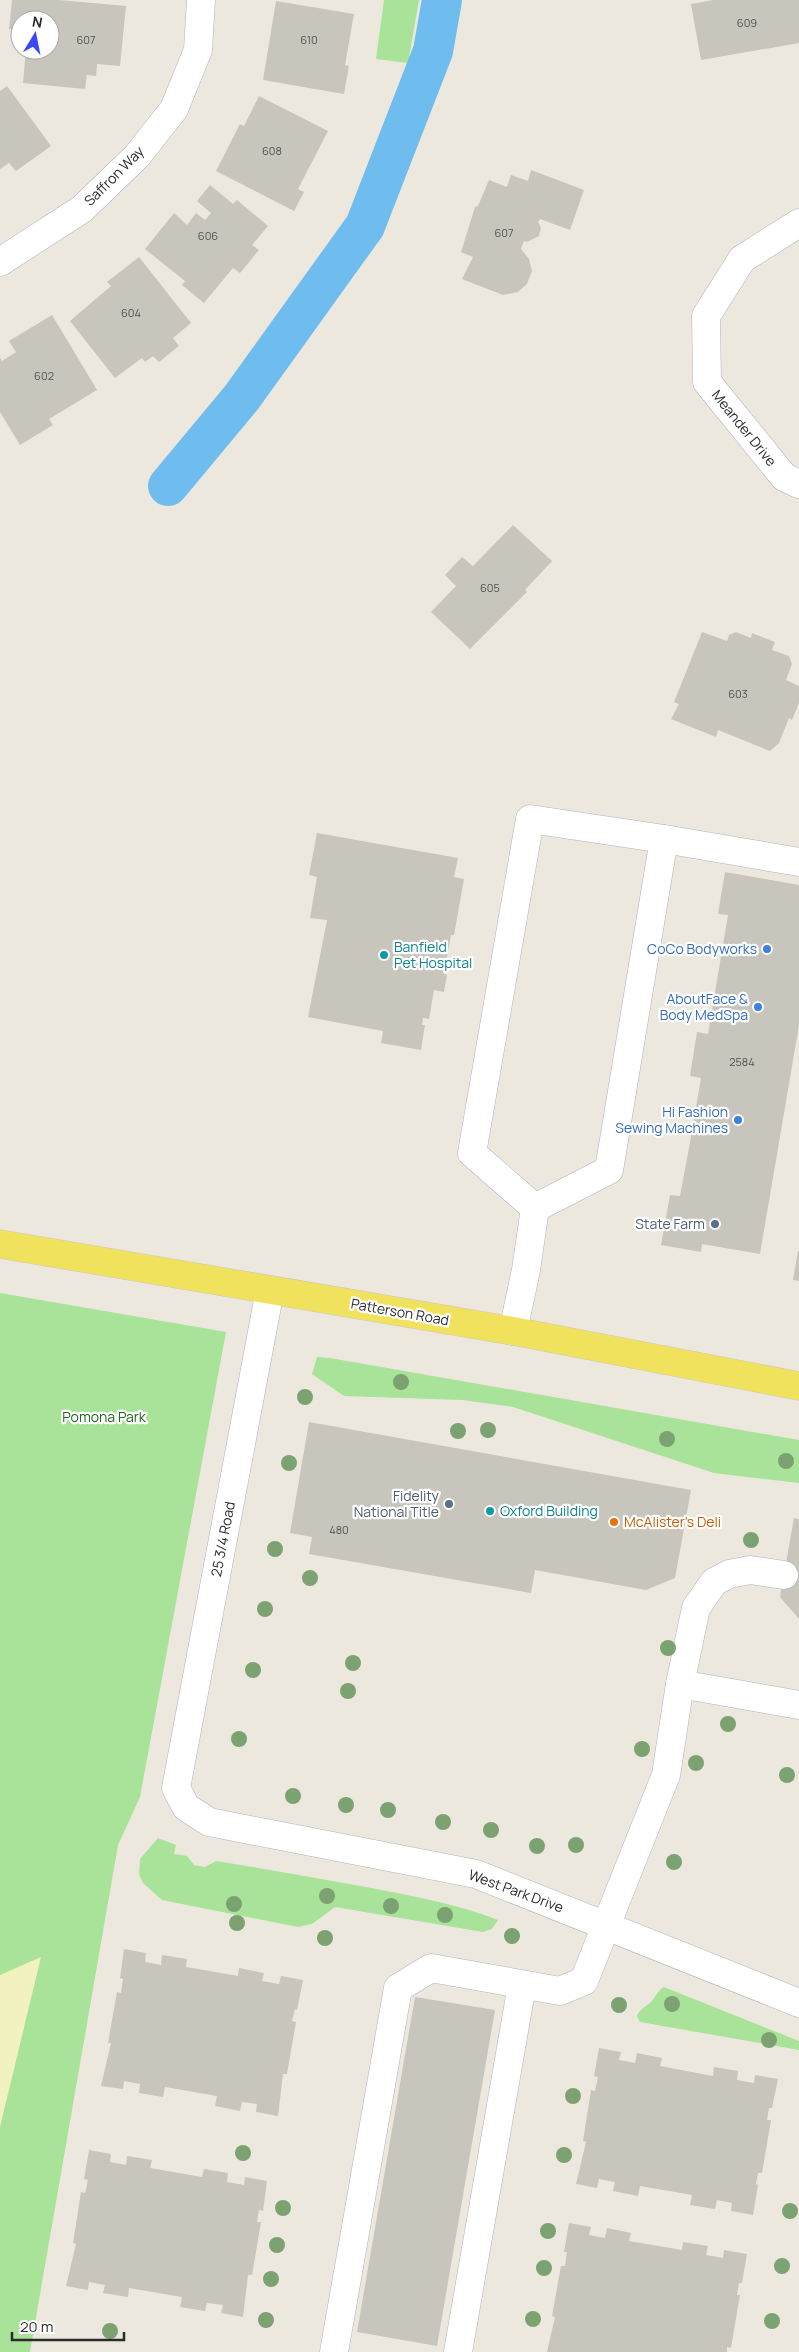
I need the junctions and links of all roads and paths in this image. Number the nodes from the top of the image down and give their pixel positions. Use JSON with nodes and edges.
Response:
{"nodes":[{"id":1,"x":201,"y":0,"type":"edge"},
{"id":2,"x":799,"y":223,"type":"edge"},
{"id":3,"x":0,"y":262,"type":"edge"},
{"id":4,"x":799,"y":484,"type":"edge"},
{"id":5,"x":664,"y":839,"type":"junction"},
{"id":6,"x":799,"y":862,"type":"edge"},
{"id":7,"x":535,"y":1208,"type":"junction"},
{"id":8,"x":0,"y":1244,"type":"edge"},
{"id":9,"x":270,"y":1290,"type":"junction"},
{"id":10,"x":512,"y":1331,"type":"junction"},
{"id":11,"x":799,"y":1386,"type":"edge"},
{"id":12,"x":784,"y":1575,"type":"dead end"},
{"id":13,"x":680,"y":1684,"type":"junction"},
{"id":14,"x":799,"y":1705,"type":"edge"},
{"id":15,"x":176,"y":1788,"type":"joint"},
{"id":16,"x":606,"y":1926,"type":"junction"},
{"id":17,"x":522,"y":1984,"type":"junction"},
{"id":18,"x":799,"y":2003,"type":"edge"},
{"id":19,"x":334,"y":2352,"type":"edge"},
{"id":20,"x":458,"y":2352,"type":"edge"}],
"edges":[{"from":1,"to":3,"type":"street","name":"Saffron Way"},
{"from":2,"to":4,"type":"street","name":"Meander Drive"},
{"from":5,"to":6,"type":"street"},
{"from":5,"to":7,"type":"street"},
{"from":5,"to":7,"type":"street"},
{"from":7,"to":10,"type":"street"},
{"from":8,"to":9,"type":"main road","name":"Patterson Road"},
{"from":9,"to":10,"type":"main road","name":"Patterson Road"},
{"from":9,"to":15,"type":"street","name":"25 3/4 Road"},
{"from":10,"to":11,"type":"main road","name":"Patterson Road"},
{"from":12,"to":13,"type":"street"},
{"from":13,"to":14,"type":"street"},
{"from":13,"to":16,"type":"street"},
{"from":15,"to":16,"type":"street","name":"West Park Drive"},
{"from":16,"to":17,"type":"street"},
{"from":16,"to":18,"type":"street","name":"West Park Drive"},
{"from":17,"to":19,"type":"street"},
{"from":17,"to":20,"type":"street"}]}
